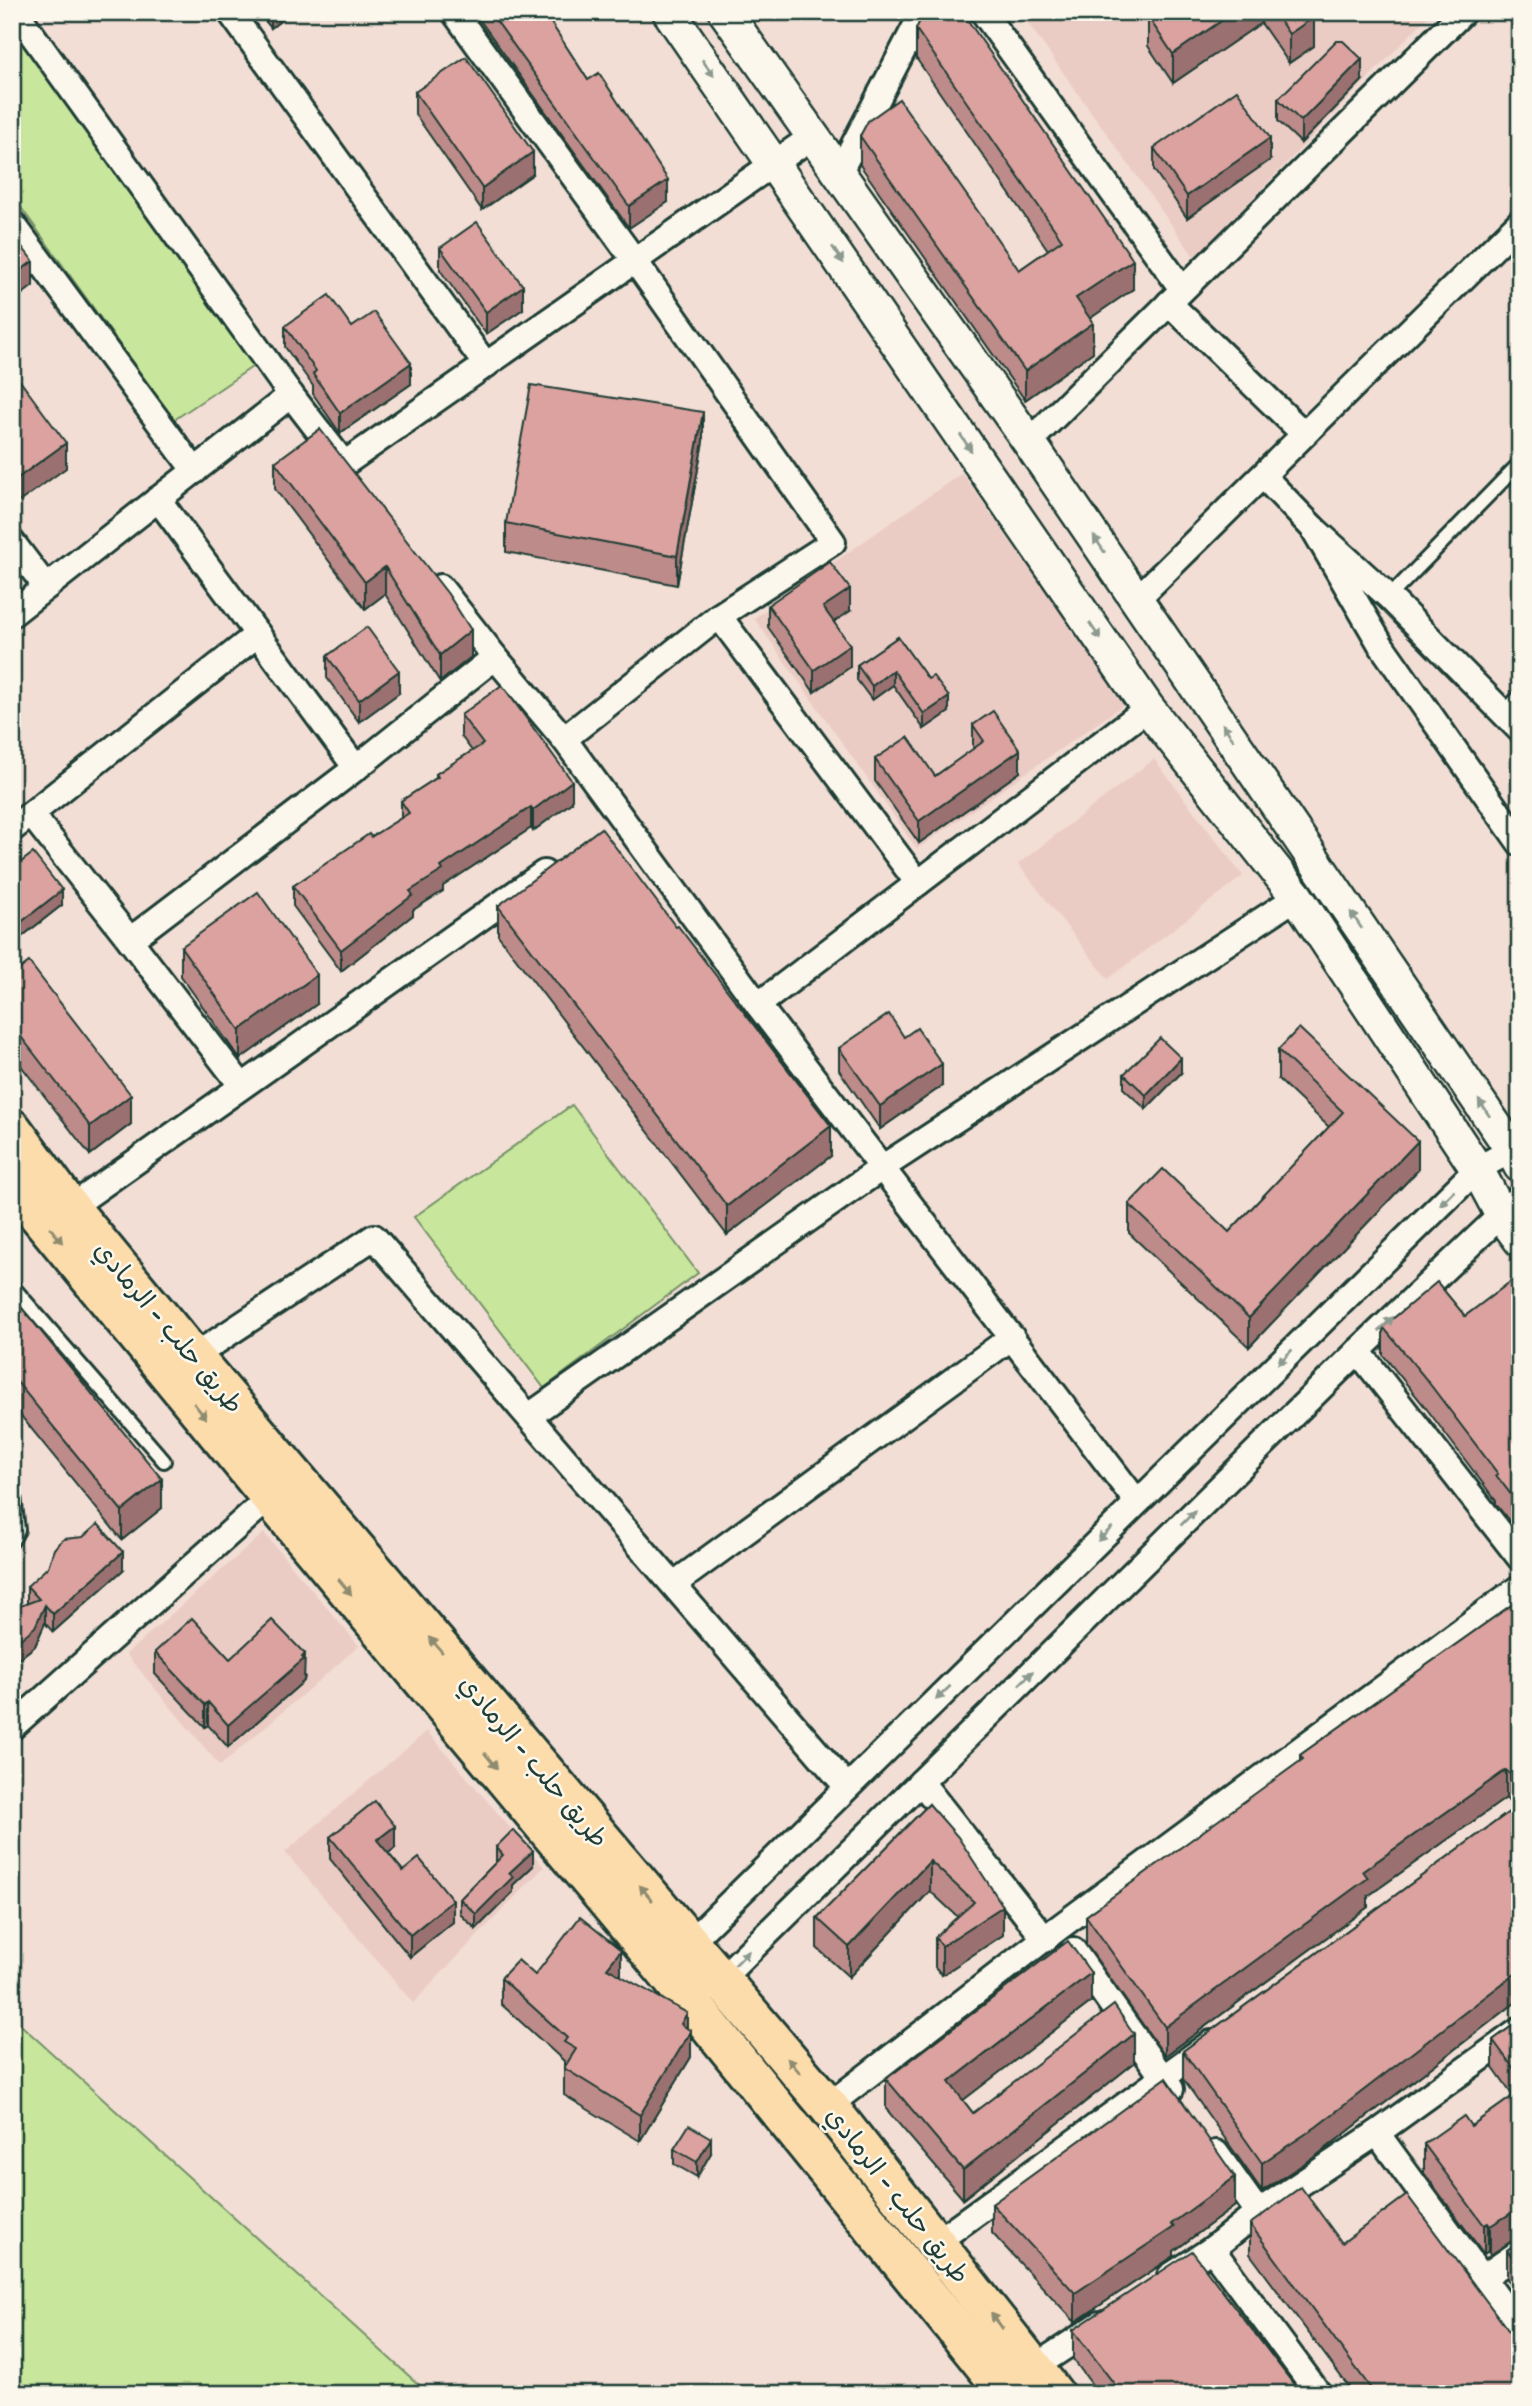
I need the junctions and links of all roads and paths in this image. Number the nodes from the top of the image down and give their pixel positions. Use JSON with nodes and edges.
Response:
{"nodes":[{"id":1,"x":16,"y":12,"type":"edge"},
{"id":2,"x":230,"y":12,"type":"edge"},
{"id":3,"x":454,"y":12,"type":"edge"},
{"id":4,"x":669,"y":12,"type":"edge"},
{"id":5,"x":725,"y":12,"type":"edge"},
{"id":6,"x":923,"y":12,"type":"edge"},
{"id":7,"x":983,"y":12,"type":"edge"},
{"id":8,"x":1462,"y":12,"type":"edge"},
{"id":9,"x":813,"y":136,"type":"junction"},
{"id":10,"x":775,"y":163,"type":"junction"},
{"id":11,"x":839,"y":173,"type":"junction"},
{"id":12,"x":1520,"y":222,"type":"edge"},
{"id":13,"x":12,"y":223,"type":"edge"},
{"id":14,"x":635,"y":261,"type":"junction"},
{"id":15,"x":1176,"y":296,"type":"junction"},
{"id":16,"x":486,"y":365,"type":"junction"},
{"id":17,"x":291,"y":395,"type":"junction"},
{"id":18,"x":1304,"y":434,"type":"junction"},
{"id":19,"x":1029,"y":442,"type":"junction"},
{"id":20,"x":1520,"y":463,"type":"edge"},
{"id":21,"x":344,"y":464,"type":"junction"},
{"id":22,"x":195,"y":471,"type":"junction"},
{"id":23,"x":1262,"y":476,"type":"junction"},
{"id":24,"x":361,"y":486,"type":"edge"},
{"id":25,"x":158,"y":499,"type":"junction"},
{"id":26,"x":1313,"y":528,"type":"junction"},
{"id":27,"x":12,"y":542,"type":"edge"},
{"id":28,"x":428,"y":572,"type":"edge"},
{"id":29,"x":46,"y":587,"type":"junction"},
{"id":30,"x":1389,"y":597,"type":"junction"},
{"id":31,"x":1137,"y":599,"type":"junction"},
{"id":32,"x":12,"y":614,"type":"edge"},
{"id":33,"x":719,"y":616,"type":"junction"},
{"id":34,"x":258,"y":634,"type":"junction"},
{"id":35,"x":495,"y":657,"type":"junction"},
{"id":36,"x":1148,"y":708,"type":"junction"},
{"id":37,"x":1514,"y":713,"type":"edge"},
{"id":38,"x":564,"y":739,"type":"junction"},
{"id":39,"x":356,"y":768,"type":"junction"},
{"id":40,"x":622,"y":818,"type":"junction"},
{"id":41,"x":22,"y":821,"type":"edge"},
{"id":42,"x":599,"y":834,"type":"edge"},
{"id":43,"x":1520,"y":843,"type":"edge"},
{"id":44,"x":566,"y":857,"type":"edge"},
{"id":45,"x":918,"y":883,"type":"junction"},
{"id":46,"x":1297,"y":897,"type":"junction"},
{"id":47,"x":130,"y":940,"type":"junction"},
{"id":48,"x":758,"y":1005,"type":"junction"},
{"id":49,"x":241,"y":1085,"type":"junction"},
{"id":50,"x":12,"y":1129,"type":"edge"},
{"id":51,"x":1517,"y":1153,"type":"edge"},
{"id":52,"x":883,"y":1167,"type":"junction"},
{"id":53,"x":1477,"y":1169,"type":"junction"},
{"id":54,"x":12,"y":1183,"type":"edge"},
{"id":55,"x":1510,"y":1205,"type":"edge"},
{"id":56,"x":70,"y":1208,"type":"junction"},
{"id":57,"x":1520,"y":1240,"type":"edge"},
{"id":58,"x":12,"y":1286,"type":"edge"},
{"id":59,"x":1012,"y":1337,"type":"junction"},
{"id":60,"x":1358,"y":1351,"type":"junction"},
{"id":61,"x":193,"y":1357,"type":"junction"},
{"id":62,"x":529,"y":1416,"type":"junction"},
{"id":63,"x":164,"y":1461,"type":"dead end"},
{"id":64,"x":12,"y":1479,"type":"edge"},
{"id":65,"x":270,"y":1497,"type":"junction"},
{"id":66,"x":1137,"y":1502,"type":"junction"},
{"id":67,"x":12,"y":1541,"type":"edge"},
{"id":68,"x":1520,"y":1558,"type":"edge"},
{"id":69,"x":674,"y":1584,"type":"junction"},
{"id":70,"x":1520,"y":1587,"type":"edge"},
{"id":71,"x":12,"y":1727,"type":"edge"},
{"id":72,"x":921,"y":1782,"type":"junction"},
{"id":73,"x":847,"y":1787,"type":"junction"},
{"id":74,"x":1051,"y":1934,"type":"junction"},
{"id":75,"x":676,"y":1956,"type":"junction"},
{"id":76,"x":706,"y":1993,"type":"junction"},
{"id":77,"x":1230,"y":2029,"type":"edge"},
{"id":78,"x":1520,"y":2029,"type":"edge"},
{"id":79,"x":1163,"y":2078,"type":"junction"},
{"id":80,"x":828,"y":2106,"type":"junction"},
{"id":81,"x":1186,"y":2112,"type":"edge"},
{"id":82,"x":1377,"y":2133,"type":"junction"},
{"id":83,"x":1202,"y":2134,"type":"edge"},
{"id":84,"x":1258,"y":2213,"type":"junction"},
{"id":85,"x":936,"y":2242,"type":"junction"},
{"id":86,"x":1212,"y":2249,"type":"junction"},
{"id":87,"x":1520,"y":2252,"type":"edge"},
{"id":88,"x":1482,"y":2278,"type":"junction"},
{"id":89,"x":1156,"y":2286,"type":"edge"},
{"id":90,"x":1122,"y":2309,"type":"edge"},
{"id":91,"x":1520,"y":2329,"type":"edge"},
{"id":92,"x":1032,"y":2385,"type":"edge"},
{"id":93,"x":1319,"y":2394,"type":"edge"}],
"edges":[{"from":1,"to":17,"type":"street"},
{"from":2,"to":16,"type":"street"},
{"from":3,"to":14,"type":"street"},
{"from":4,"to":10,"type":"street","one_way":true},
{"from":5,"to":9,"type":"street"},
{"from":6,"to":11,"type":"street"},
{"from":7,"to":15,"type":"street"},
{"from":8,"to":15,"type":"street"},
{"from":9,"to":10,"type":"street"},
{"from":9,"to":11,"type":"street"},
{"from":10,"to":14,"type":"street"},
{"from":10,"to":36,"type":"street","one_way":true},
{"from":11,"to":19,"type":"street"},
{"from":12,"to":18,"type":"street"},
{"from":13,"to":22,"type":"street"},
{"from":14,"to":16,"type":"street"},
{"from":14,"to":33,"type":"street"},
{"from":15,"to":18,"type":"street"},
{"from":15,"to":19,"type":"street"},
{"from":16,"to":21,"type":"street"},
{"from":17,"to":21,"type":"street"},
{"from":17,"to":22,"type":"street"},
{"from":18,"to":23,"type":"street"},
{"from":31,"to":19,"type":"street","one_way":true},
{"from":20,"to":30,"type":"lane"},
{"from":21,"to":24,"type":"street"},
{"from":22,"to":25,"type":"street"},
{"from":23,"to":26,"type":"street"},
{"from":23,"to":31,"type":"street"},
{"from":25,"to":29,"type":"street"},
{"from":25,"to":34,"type":"street"},
{"from":26,"to":30,"type":"street"},
{"from":26,"to":43,"type":"street"},
{"from":27,"to":29,"type":"street"},
{"from":28,"to":35,"type":"street"},
{"from":29,"to":32,"type":"street"},
{"from":30,"to":37,"type":"street"},
{"from":51,"to":31,"type":"street","one_way":true},
{"from":33,"to":38,"type":"street"},
{"from":33,"to":45,"type":"street"},
{"from":34,"to":39,"type":"street"},
{"from":34,"to":41,"type":"street"},
{"from":35,"to":38,"type":"street"},
{"from":35,"to":39,"type":"street"},
{"from":36,"to":45,"type":"street"},
{"from":36,"to":46,"type":"street"},
{"from":38,"to":40,"type":"street"},
{"from":39,"to":47,"type":"street"},
{"from":40,"to":42,"type":"street"},
{"from":40,"to":48,"type":"street"},
{"from":41,"to":47,"type":"street"},
{"from":44,"to":49,"type":"street"},
{"from":45,"to":48,"type":"street"},
{"from":46,"to":52,"type":"street"},
{"from":46,"to":53,"type":"street"},
{"from":47,"to":49,"type":"street"},
{"from":48,"to":52,"type":"street"},
{"from":49,"to":56,"type":"street"},
{"from":50,"to":56,"type":"highway","name":"طريق حلب - الرمادي"},
{"from":51,"to":53,"type":"street"},
{"from":52,"to":59,"type":"street"},
{"from":52,"to":62,"type":"street"},
{"from":53,"to":55,"type":"street"},
{"from":53,"to":66,"type":"street","one_way":true},
{"from":54,"to":65,"type":"highway","name":"طريق حلب - الرمادي","one_way":true},
{"from":55,"to":57,"type":"street"},
{"from":60,"to":55,"type":"street","one_way":true},
{"from":56,"to":61,"type":"highway","name":"طريق حلب - الرمادي"},
{"from":58,"to":63,"type":"lane"},
{"from":59,"to":66,"type":"street"},
{"from":59,"to":69,"type":"street"},
{"from":60,"to":68,"type":"street"},
{"from":72,"to":60,"type":"street","one_way":true},
{"from":61,"to":62,"type":"street"},
{"from":75,"to":61,"type":"highway","name":"طريق حلب - الرمادي","one_way":true},
{"from":62,"to":69,"type":"street"},
{"from":64,"to":67,"type":"lane"},
{"from":65,"to":71,"type":"street"},
{"from":65,"to":75,"type":"highway","name":"طريق حلب - الرمادي","one_way":true},
{"from":66,"to":73,"type":"street","one_way":true},
{"from":69,"to":73,"type":"street"},
{"from":70,"to":74,"type":"street"},
{"from":72,"to":74,"type":"street"},
{"from":76,"to":72,"type":"street","one_way":true},
{"from":73,"to":75,"type":"street"},
{"from":74,"to":79,"type":"street"},
{"from":74,"to":80,"type":"street"},
{"from":75,"to":76,"type":"highway","name":"طريق حلب - الرمادي"},
{"from":80,"to":76,"type":"highway","name":"طريق حلب - الرمادي","one_way":true},
{"from":76,"to":92,"type":"highway","name":"طريق حلب - الرمادي"},
{"from":77,"to":79,"type":"street"},
{"from":78,"to":82,"type":"street"},
{"from":79,"to":81,"type":"street"},
{"from":79,"to":85,"type":"street"},
{"from":80,"to":85,"type":"highway","name":"طريق حلب - الرمادي"},
{"from":82,"to":84,"type":"street"},
{"from":82,"to":88,"type":"street"},
{"from":83,"to":84,"type":"street"},
{"from":84,"to":86,"type":"street"},
{"from":92,"to":85,"type":"highway","name":"طريق حلب - الرمادي","one_way":true},
{"from":86,"to":89,"type":"street"},
{"from":86,"to":93,"type":"street"},
{"from":87,"to":88,"type":"street"},
{"from":88,"to":91,"type":"street"},
{"from":90,"to":92,"type":"street"}]}
